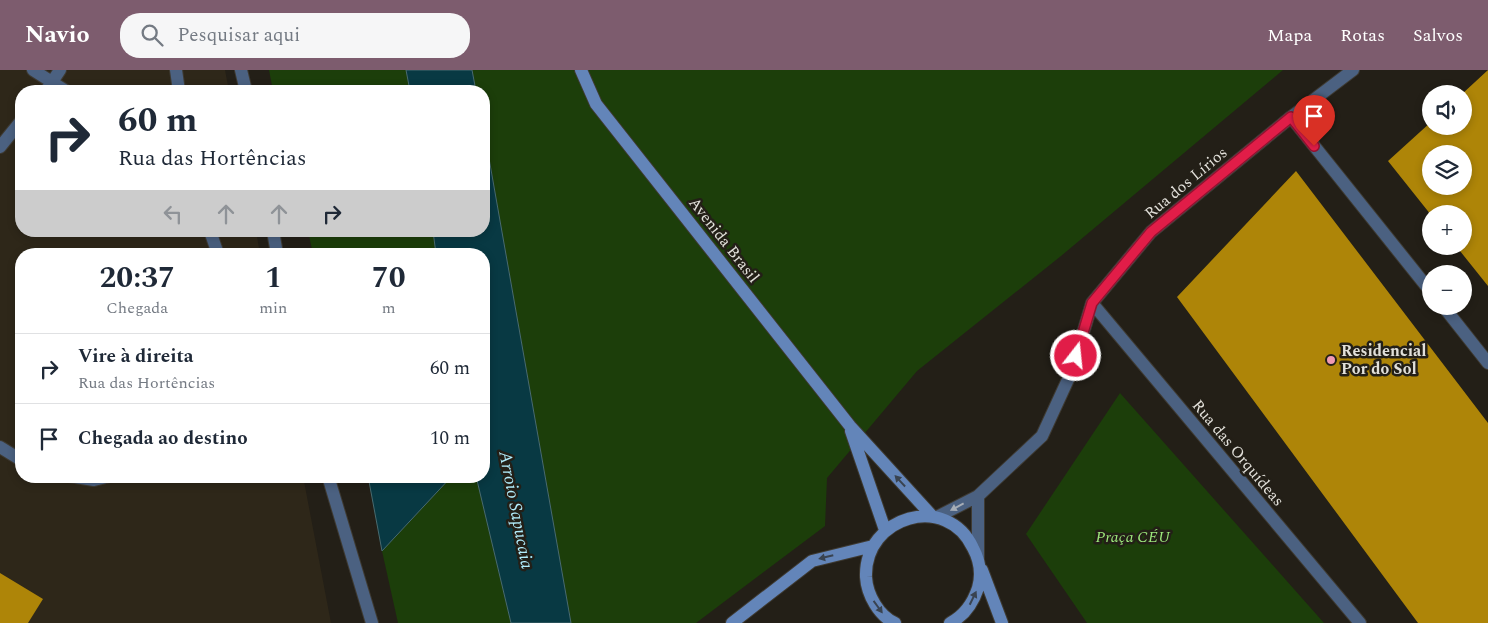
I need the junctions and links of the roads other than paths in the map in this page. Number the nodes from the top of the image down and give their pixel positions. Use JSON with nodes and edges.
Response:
{"nodes":[{"id":1,"x":33,"y":70,"type":"edge"},
{"id":2,"x":60,"y":70,"type":"edge"},
{"id":3,"x":176,"y":70,"type":"edge"},
{"id":4,"x":241,"y":70,"type":"edge"},
{"id":5,"x":581,"y":70,"type":"edge"},
{"id":6,"x":1353,"y":70,"type":"edge"},
{"id":7,"x":48,"y":85,"type":"edge"},
{"id":8,"x":51,"y":85,"type":"edge"},
{"id":9,"x":178,"y":85,"type":"edge"},
{"id":10,"x":245,"y":85,"type":"edge"},
{"id":11,"x":1291,"y":117,"type":"junction"},
{"id":12,"x":15,"y":128,"type":"edge"},
{"id":13,"x":0,"y":147,"type":"edge"},
{"id":14,"x":1422,"y":281,"type":"edge"},
{"id":15,"x":1092,"y":303,"type":"junction"},
{"id":16,"x":1450,"y":315,"type":"edge"},
{"id":17,"x":1488,"y":363,"type":"edge"},
{"id":18,"x":850,"y":426,"type":"junction"},
{"id":19,"x":0,"y":447,"type":"edge"},
{"id":20,"x":15,"y":456,"type":"edge"},
{"id":21,"x":330,"y":483,"type":"edge"},
{"id":22,"x":978,"y":496,"type":"junction"},
{"id":23,"x":935,"y":517,"type":"junction"},
{"id":24,"x":885,"y":530,"type":"junction"},
{"id":25,"x":873,"y":546,"type":"junction"},
{"id":26,"x":979,"y":562,"type":"junction"},
{"id":27,"x":372,"y":623,"type":"edge"},
{"id":28,"x":732,"y":623,"type":"edge"},
{"id":29,"x":895,"y":623,"type":"edge"},
{"id":30,"x":950,"y":623,"type":"edge"},
{"id":31,"x":1002,"y":623,"type":"edge"},
{"id":32,"x":1360,"y":623,"type":"edge"}],
"edges":[{"from":1,"to":7,"type":"street"},
{"from":2,"to":8,"type":"street"},
{"from":3,"to":9,"type":"street"},
{"from":4,"to":10,"type":"street"},
{"from":5,"to":18,"type":"main road","name":"Avenida Brasil"},
{"from":6,"to":11,"type":"street","name":"Rua dos Lírios"},
{"from":11,"to":14,"type":"street"},
{"from":11,"to":15,"type":"street","name":"Rua dos Lírios"},
{"from":12,"to":13,"type":"street"},
{"from":15,"to":22,"type":"street","name":"Rua dos Lírios"},
{"from":15,"to":32,"type":"street","name":"Rua das Orquídeas"},
{"from":16,"to":17,"type":"street"},
{"from":23,"to":18,"type":"main road","name":"Avenida Brasil","one_way":true},
{"from":18,"to":24,"type":"main road","name":"Avenida Brasil"},
{"from":19,"to":20,"type":"street"},
{"from":21,"to":27,"type":"street"},
{"from":22,"to":23,"type":"street","name":"Rua dos Lírios","one_way":true},
{"from":22,"to":26,"type":"street"},
{"from":23,"to":24,"type":"main road"},
{"from":23,"to":26,"type":"main road"},
{"from":24,"to":25,"type":"main road"},
{"from":25,"to":28,"type":"main road","one_way":true},
{"from":25,"to":29,"type":"main road","one_way":true},
{"from":30,"to":26,"type":"main road","one_way":true},
{"from":26,"to":31,"type":"main road"}]}
